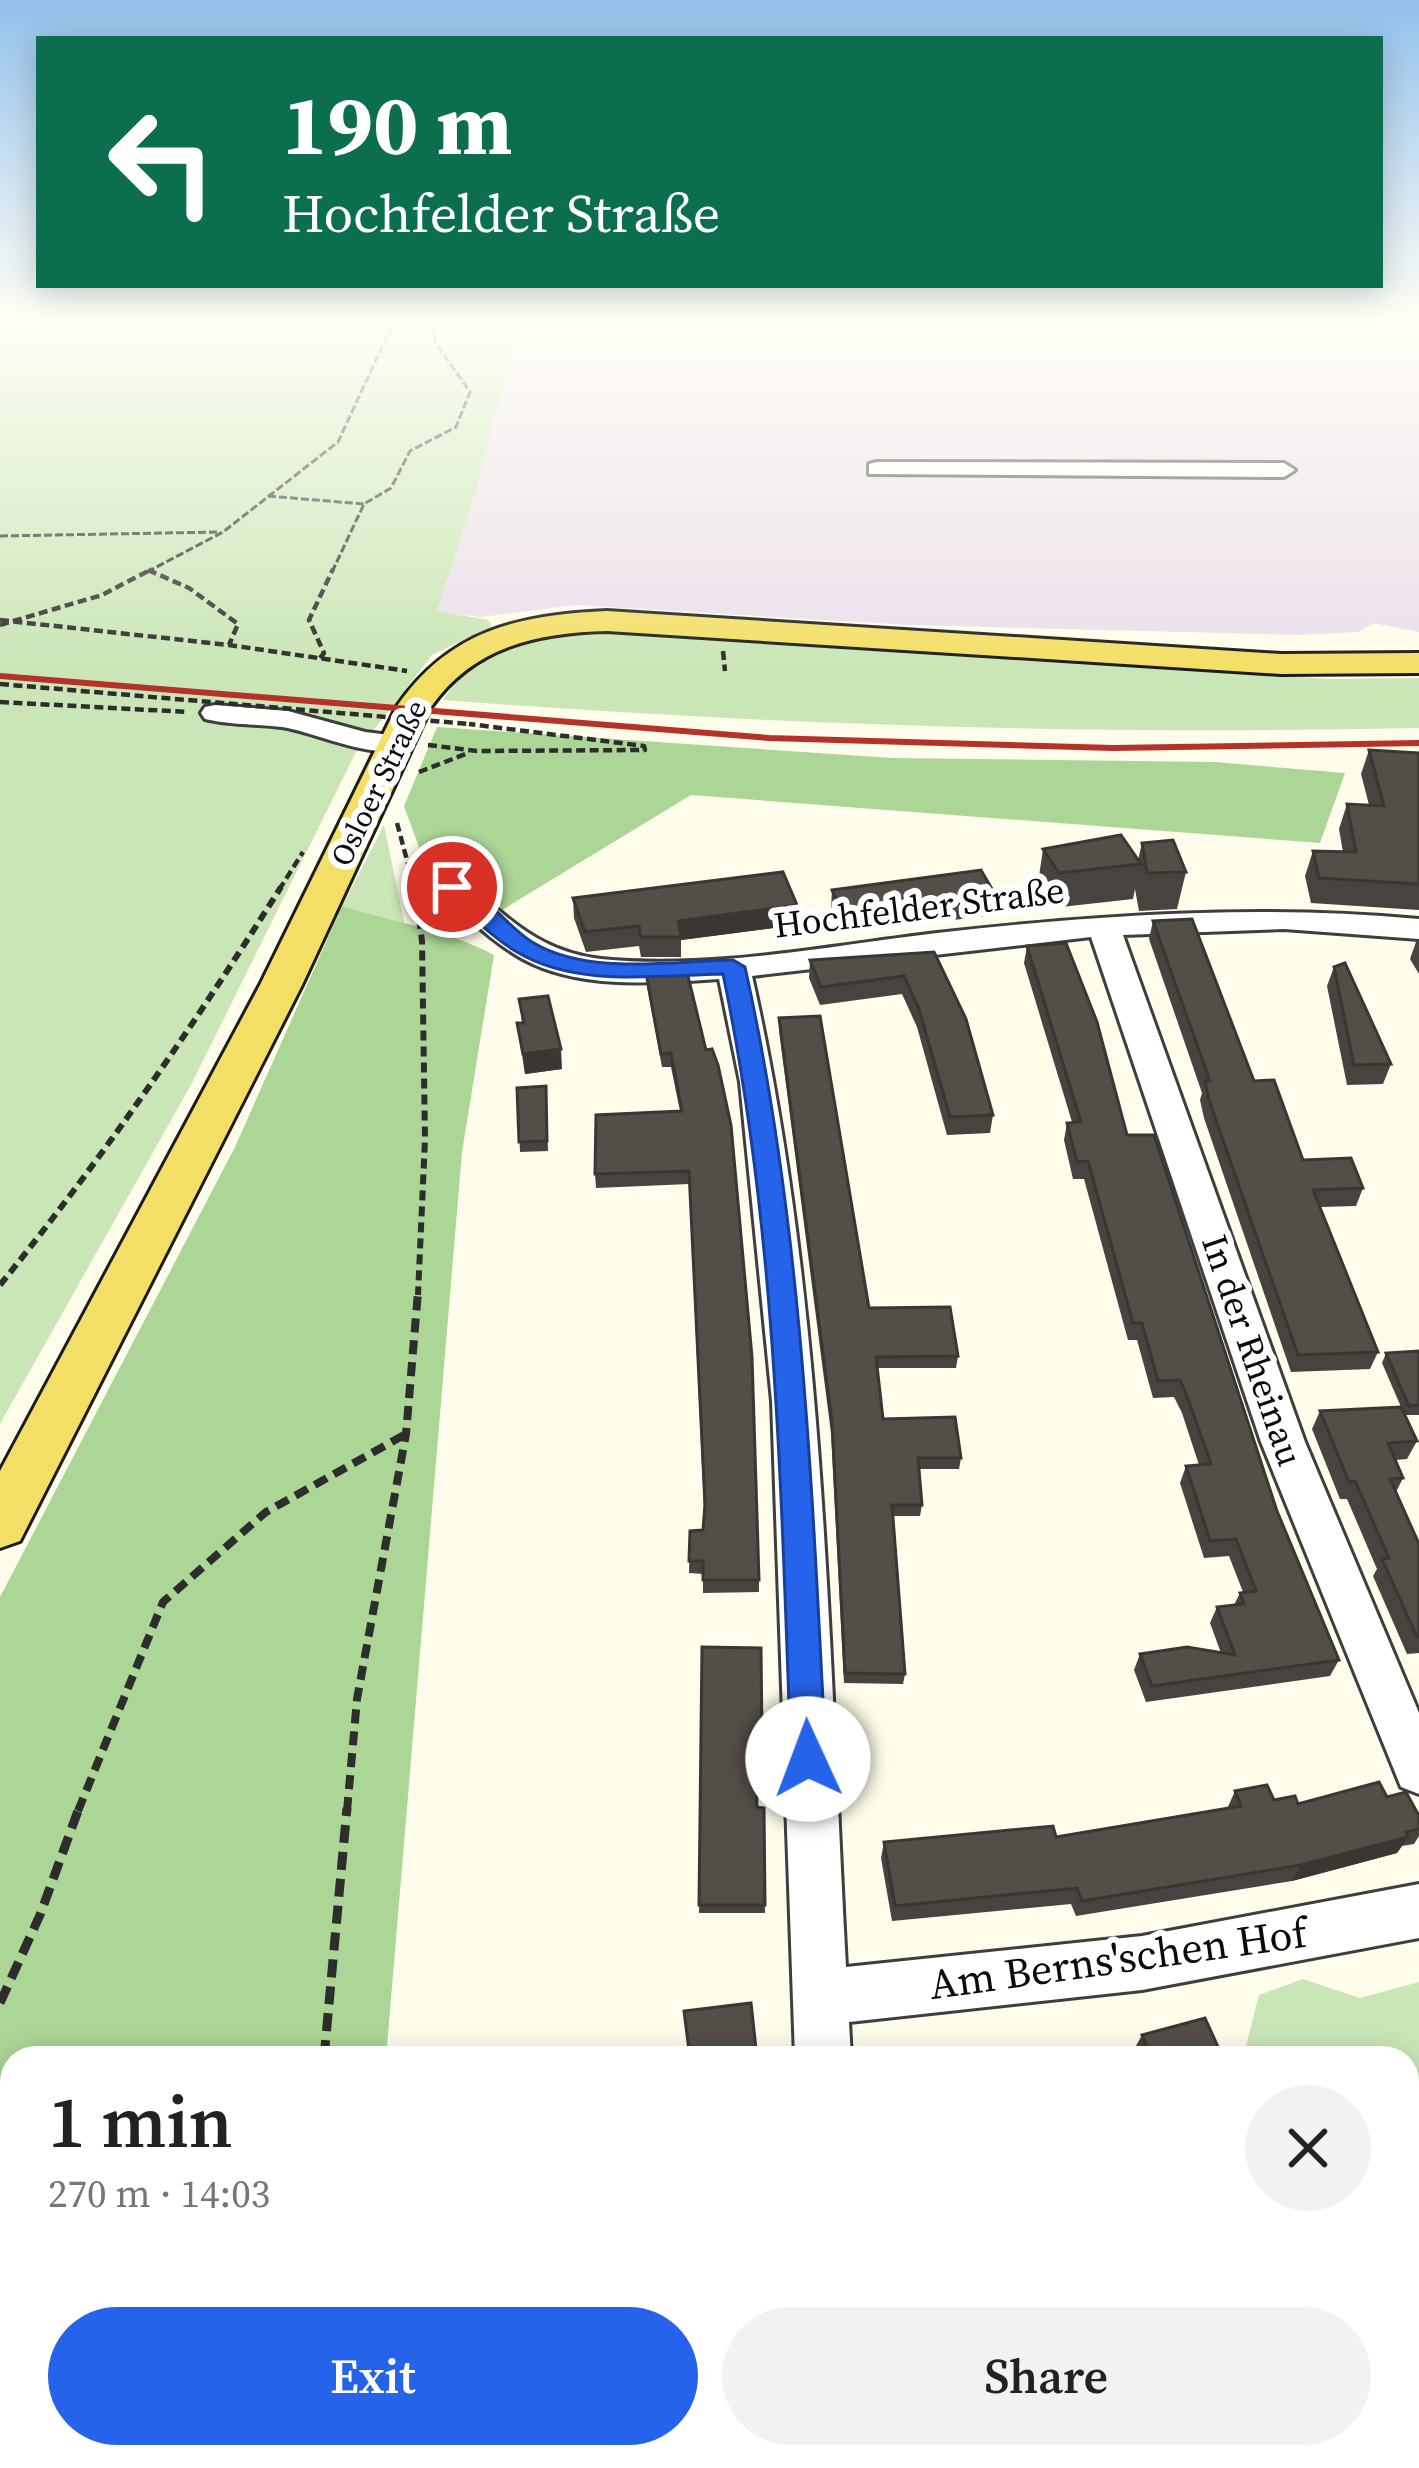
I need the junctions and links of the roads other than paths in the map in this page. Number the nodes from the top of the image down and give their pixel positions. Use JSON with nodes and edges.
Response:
{"nodes":[{"id":1,"x":877,"y":469,"type":"dead end"},
{"id":2,"x":1284,"y":470,"type":"dead end"},
{"id":3,"x":1419,"y":663,"type":"edge"},
{"id":4,"x":215,"y":713,"type":"road end"},
{"id":5,"x":412,"y":738,"type":"junction"},
{"id":6,"x":452,"y":887,"type":"dead end"},
{"id":7,"x":1103,"y":925,"type":"junction"},
{"id":8,"x":1419,"y":928,"type":"edge"},
{"id":9,"x":733,"y":967,"type":"junction"},
{"id":10,"x":0,"y":1524,"type":"edge"},
{"id":11,"x":1419,"y":1770,"type":"edge"},
{"id":12,"x":1419,"y":1911,"type":"edge"},
{"id":13,"x":817,"y":1998,"type":"junction"},
{"id":14,"x":822,"y":2046,"type":"edge"}],
"edges":[{"from":1,"to":2,"type":"street"},
{"from":3,"to":5,"type":"main road","name":"Osloer Straße"},
{"from":4,"to":5,"type":"street"},
{"from":5,"to":10,"type":"main road","name":"Osloer Straße"},
{"from":6,"to":9,"type":"street","name":"Hochfelder Straße"},
{"from":7,"to":8,"type":"street","name":"Hochfelder Straße"},
{"from":7,"to":9,"type":"street","name":"Hochfelder Straße"},
{"from":7,"to":11,"type":"street","name":"In der Rheinau"},
{"from":9,"to":13,"type":"street"},
{"from":12,"to":13,"type":"street","name":"Am Berns'schen Hof"},
{"from":13,"to":14,"type":"street"}]}
